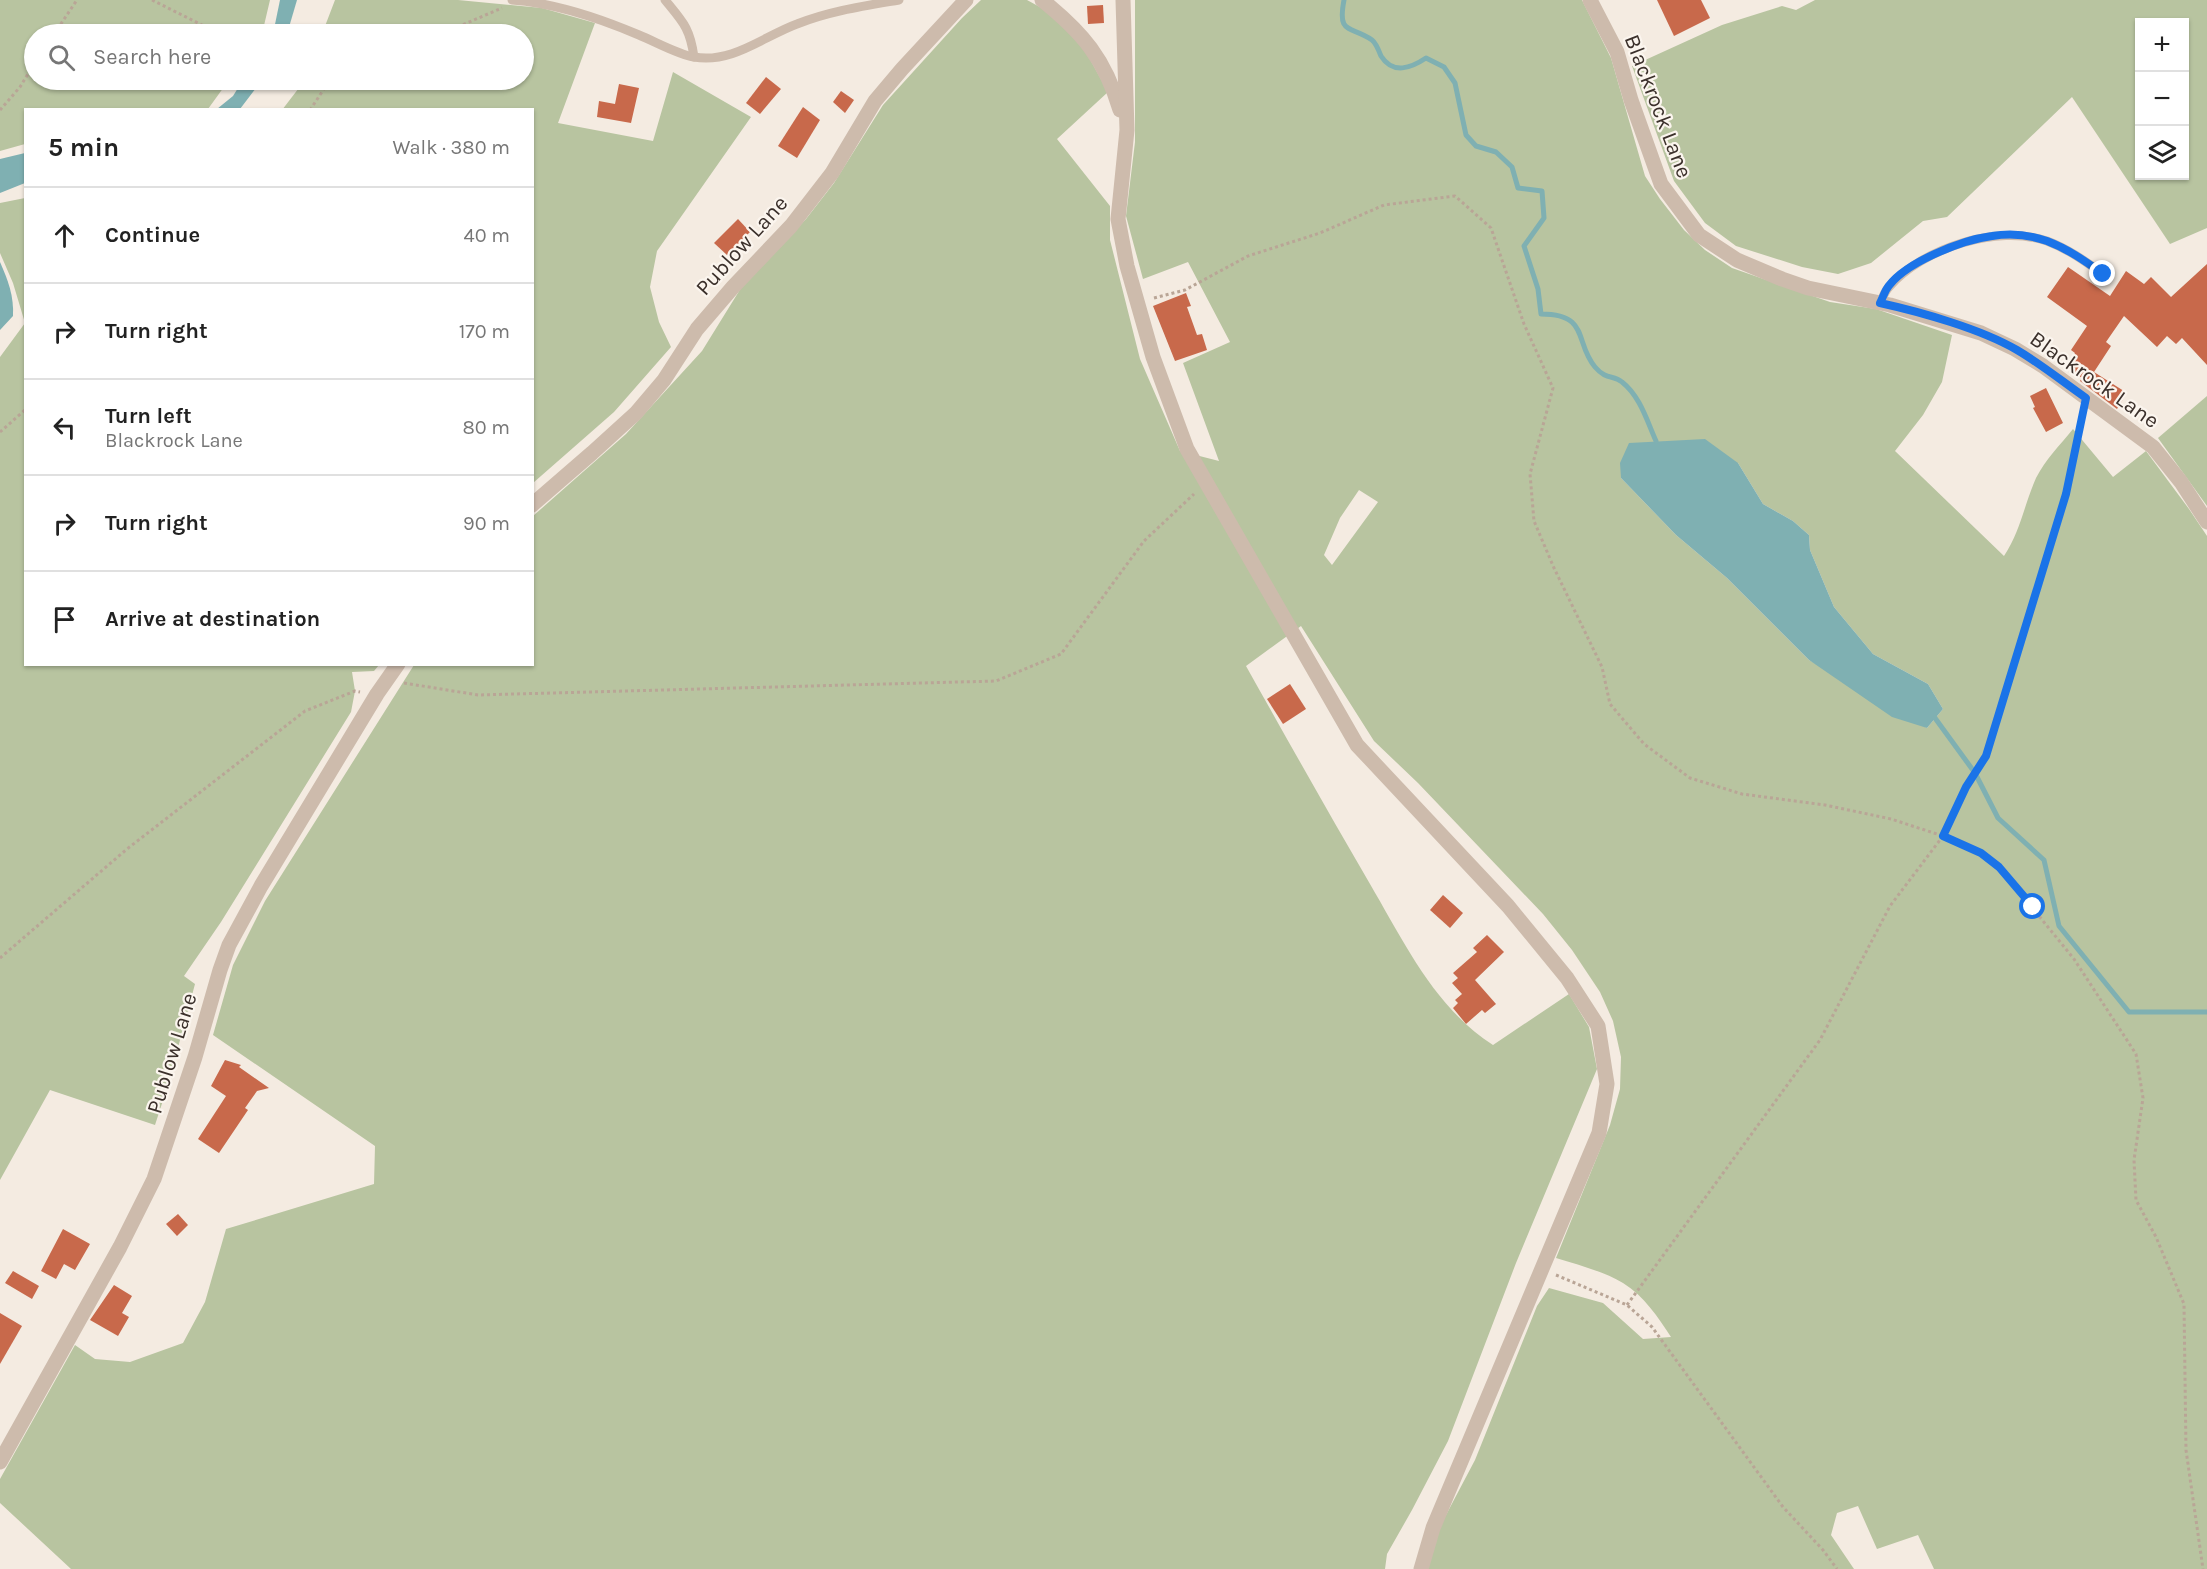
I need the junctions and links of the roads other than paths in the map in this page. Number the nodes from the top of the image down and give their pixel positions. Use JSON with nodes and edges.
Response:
{"nodes":[{"id":1,"x":665,"y":0,"type":"edge"},
{"id":2,"x":899,"y":0,"type":"edge"},
{"id":3,"x":966,"y":0,"type":"edge"},
{"id":4,"x":1042,"y":0,"type":"edge"},
{"id":5,"x":1123,"y":0,"type":"edge"},
{"id":6,"x":1590,"y":0,"type":"edge"},
{"id":7,"x":512,"y":5,"type":"edge"},
{"id":8,"x":694,"y":57,"type":"junction"},
{"id":9,"x":1127,"y":130,"type":"junction"},
{"id":10,"x":2103,"y":274,"type":"dead end"},
{"id":11,"x":1880,"y":303,"type":"junction"},
{"id":12,"x":534,"y":503,"type":"edge"},
{"id":13,"x":2207,"y":522,"type":"edge"},
{"id":14,"x":397,"y":666,"type":"edge"},
{"id":15,"x":0,"y":1462,"type":"edge"},
{"id":16,"x":1420,"y":1569,"type":"edge"}],
"edges":[{"from":1,"to":8,"type":"lane"},
{"from":2,"to":8,"type":"lane"},
{"from":3,"to":12,"type":"street","name":"Publow Lane"},
{"from":4,"to":9,"type":"street"},
{"from":5,"to":9,"type":"street"},
{"from":6,"to":11,"type":"street","name":"Blackrock Lane"},
{"from":7,"to":8,"type":"lane"},
{"from":9,"to":16,"type":"street"},
{"from":10,"to":11,"type":"lane"},
{"from":11,"to":13,"type":"street","name":"Blackrock Lane"},
{"from":14,"to":15,"type":"street","name":"Publow Lane"}]}
